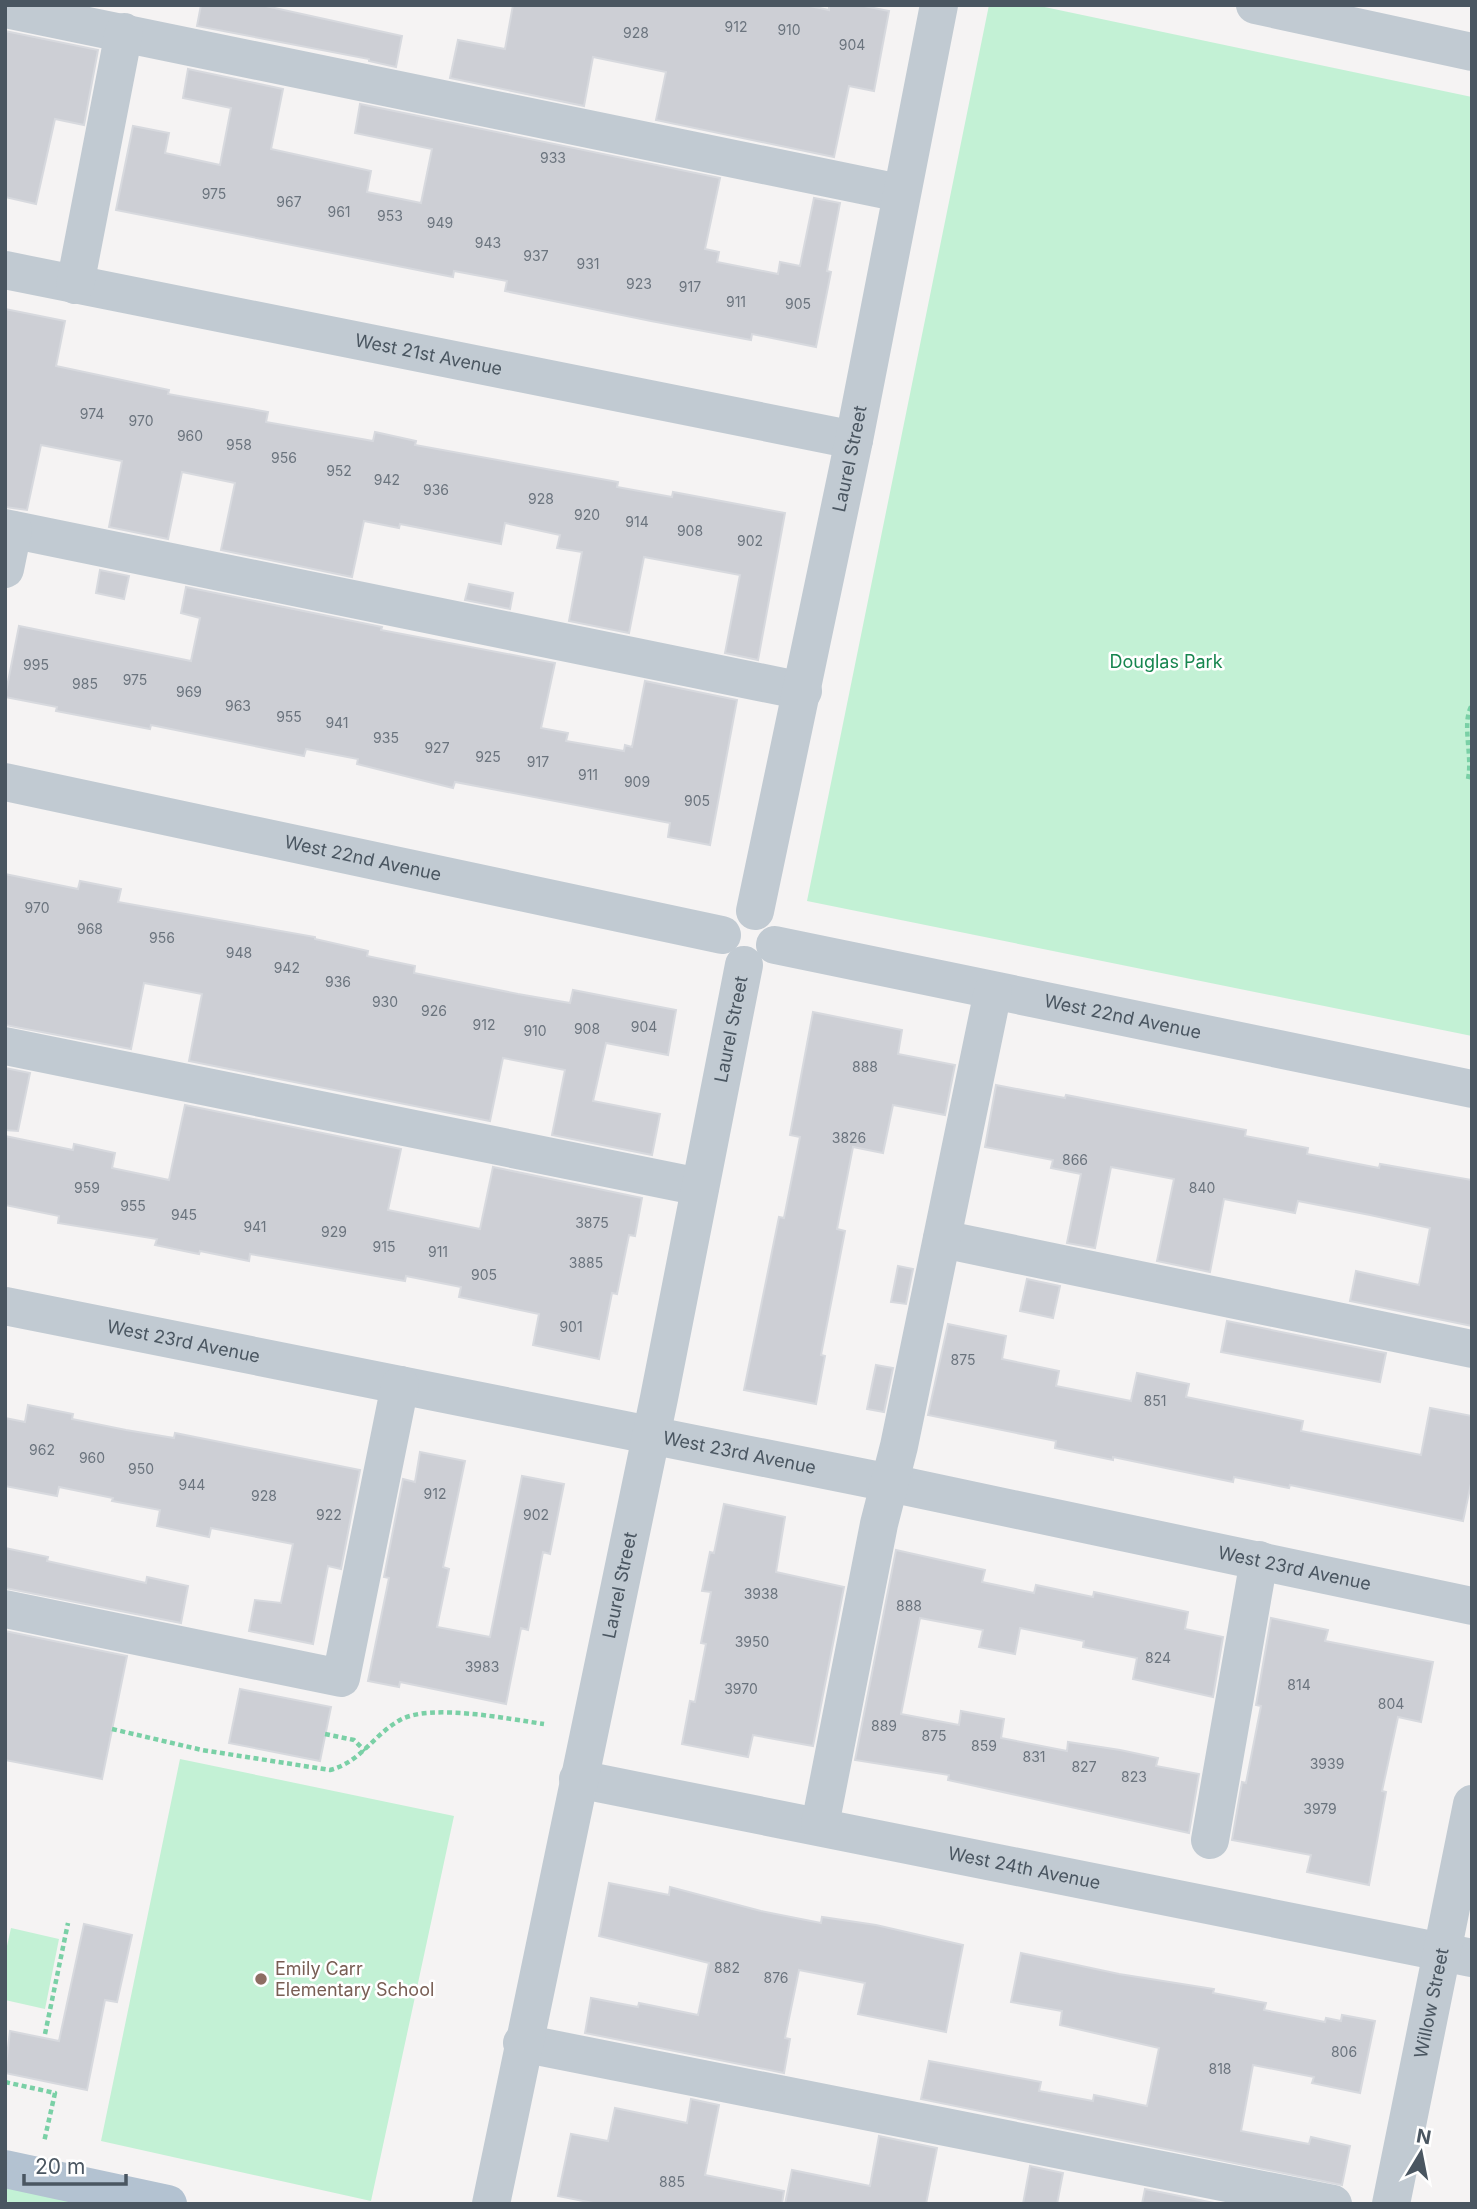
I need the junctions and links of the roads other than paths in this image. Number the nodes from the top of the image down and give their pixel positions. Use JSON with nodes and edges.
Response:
{"nodes":[{"id":1,"x":939,"y":5,"type":"edge"},
{"id":2,"x":1255,"y":5,"type":"edge"},
{"id":3,"x":5,"y":9,"type":"edge"},
{"id":4,"x":124,"y":32,"type":"junction"},
{"id":5,"x":1472,"y":52,"type":"edge"},
{"id":6,"x":900,"y":193,"type":"junction"},
{"id":7,"x":5,"y":270,"type":"edge"},
{"id":8,"x":75,"y":285,"type":"junction"},
{"id":9,"x":854,"y":440,"type":"junction"},
{"id":10,"x":9,"y":529,"type":"edge"},
{"id":11,"x":5,"y":569,"type":"edge"},
{"id":12,"x":803,"y":691,"type":"junction"},
{"id":13,"x":5,"y":782,"type":"edge"},
{"id":14,"x":755,"y":911,"type":"junction"},
{"id":15,"x":722,"y":935,"type":"junction"},
{"id":16,"x":760,"y":955,"type":"junction"},
{"id":17,"x":993,"y":991,"type":"junction"},
{"id":18,"x":5,"y":1046,"type":"edge"},
{"id":19,"x":1472,"y":1089,"type":"edge"},
{"id":20,"x":700,"y":1187,"type":"junction"},
{"id":21,"x":942,"y":1239,"type":"junction"},
{"id":22,"x":5,"y":1306,"type":"edge"},
{"id":23,"x":1472,"y":1349,"type":"edge"},
{"id":24,"x":400,"y":1385,"type":"junction"},
{"id":25,"x":652,"y":1435,"type":"junction"},
{"id":26,"x":890,"y":1483,"type":"junction"},
{"id":27,"x":1259,"y":1560,"type":"junction"},
{"id":28,"x":1472,"y":1606,"type":"edge"},
{"id":29,"x":5,"y":1609,"type":"edge"},
{"id":30,"x":578,"y":1779,"type":"junction"},
{"id":31,"x":1472,"y":1804,"type":"edge"},
{"id":32,"x":820,"y":1825,"type":"junction"},
{"id":33,"x":1210,"y":1840,"type":"dead end"},
{"id":34,"x":1457,"y":1955,"type":"edge"},
{"id":35,"x":522,"y":2043,"type":"junction"},
{"id":36,"x":5,"y":2169,"type":"edge"},
{"id":37,"x":168,"y":2204,"type":"edge"},
{"id":38,"x":491,"y":2204,"type":"edge"},
{"id":39,"x":1333,"y":2204,"type":"edge"},
{"id":40,"x":1391,"y":2204,"type":"edge"}],
"edges":[{"from":1,"to":6,"type":"street","name":"Laurel Street"},
{"from":2,"to":5,"type":"street"},
{"from":3,"to":4,"type":"street"},
{"from":4,"to":6,"type":"street"},
{"from":4,"to":8,"type":"street"},
{"from":6,"to":9,"type":"street","name":"Laurel Street"},
{"from":7,"to":8,"type":"street","name":"West 21st Avenue"},
{"from":8,"to":9,"type":"street","name":"West 21st Avenue"},
{"from":9,"to":12,"type":"street","name":"Laurel Street"},
{"from":10,"to":11,"type":"street"},
{"from":10,"to":12,"type":"street"},
{"from":12,"to":14,"type":"street","name":"Laurel Street"},
{"from":13,"to":15,"type":"street","name":"West 22nd Avenue"},
{"from":14,"to":15,"type":"street"},
{"from":14,"to":16,"type":"street"},
{"from":15,"to":16,"type":"street"},
{"from":16,"to":17,"type":"street","name":"West 22nd Avenue"},
{"from":16,"to":20,"type":"street","name":"Laurel Street"},
{"from":17,"to":19,"type":"street","name":"West 22nd Avenue"},
{"from":17,"to":21,"type":"street"},
{"from":18,"to":20,"type":"street"},
{"from":20,"to":25,"type":"street","name":"Laurel Street"},
{"from":21,"to":23,"type":"street"},
{"from":21,"to":26,"type":"street"},
{"from":22,"to":24,"type":"street","name":"West 23rd Avenue"},
{"from":24,"to":25,"type":"street","name":"West 23rd Avenue"},
{"from":24,"to":29,"type":"street"},
{"from":25,"to":26,"type":"street","name":"West 23rd Avenue"},
{"from":25,"to":30,"type":"street","name":"Laurel Street"},
{"from":26,"to":27,"type":"street","name":"West 23rd Avenue"},
{"from":26,"to":32,"type":"street"},
{"from":27,"to":28,"type":"street","name":"West 23rd Avenue"},
{"from":27,"to":33,"type":"street"},
{"from":30,"to":32,"type":"street","name":"West 24th Avenue"},
{"from":30,"to":35,"type":"street","name":"Laurel Street"},
{"from":31,"to":34,"type":"street","name":"Willow Street"},
{"from":32,"to":34,"type":"street","name":"West 24th Avenue"},
{"from":34,"to":40,"type":"street","name":"Willow Street"},
{"from":35,"to":38,"type":"street","name":"Laurel Street"},
{"from":35,"to":39,"type":"street"},
{"from":36,"to":37,"type":"main road"}]}
